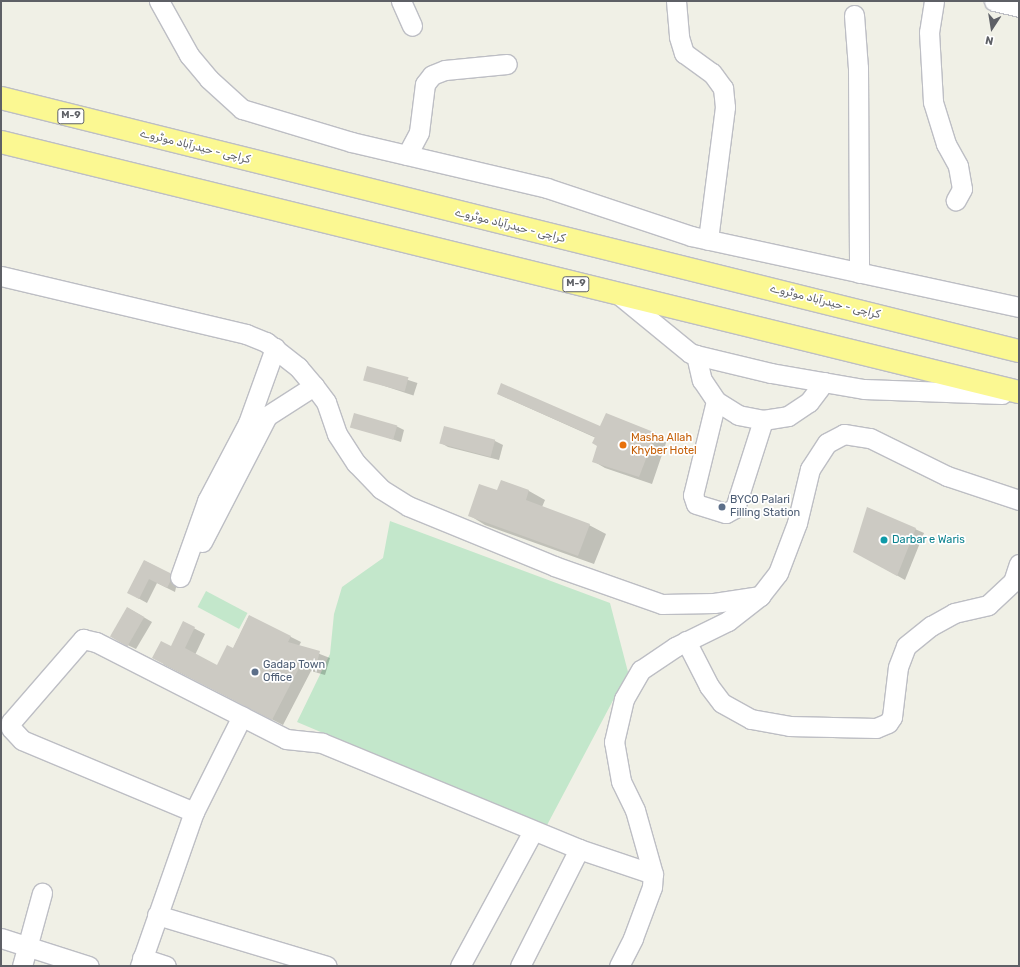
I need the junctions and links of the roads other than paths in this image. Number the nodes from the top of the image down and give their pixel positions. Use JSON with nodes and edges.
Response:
{"nodes":[{"id":1,"x":159,"y":1,"type":"edge"},
{"id":2,"x":402,"y":1,"type":"edge"},
{"id":3,"x":676,"y":1,"type":"edge"},
{"id":4,"x":934,"y":1,"type":"edge"},
{"id":5,"x":994,"y":1,"type":"edge"},
{"id":6,"x":1019,"y":7,"type":"edge"},
{"id":7,"x":854,"y":15,"type":"dead end"},
{"id":8,"x":412,"y":26,"type":"dead end"},
{"id":9,"x":507,"y":64,"type":"dead end"},
{"id":10,"x":1,"y":98,"type":"edge"},
{"id":11,"x":1,"y":142,"type":"edge"},
{"id":12,"x":407,"y":155,"type":"junction"},
{"id":13,"x":956,"y":200,"type":"dead end"},
{"id":14,"x":708,"y":240,"type":"junction"},
{"id":15,"x":859,"y":273,"type":"junction"},
{"id":16,"x":1,"y":276,"type":"edge"},
{"id":17,"x":618,"y":294,"type":"junction"},
{"id":18,"x":1019,"y":307,"type":"edge"},
{"id":19,"x":275,"y":348,"type":"junction"},
{"id":20,"x":1019,"y":351,"type":"edge"},
{"id":21,"x":696,"y":355,"type":"junction"},
{"id":22,"x":824,"y":382,"type":"junction"},
{"id":23,"x":314,"y":386,"type":"junction"},
{"id":24,"x":1019,"y":393,"type":"edge"},
{"id":25,"x":716,"y":401,"type":"junction"},
{"id":26,"x":763,"y":420,"type":"junction"},
{"id":27,"x":1019,"y":500,"type":"edge"},
{"id":28,"x":1019,"y":564,"type":"edge"},
{"id":29,"x":760,"y":596,"type":"junction"},
{"id":30,"x":686,"y":641,"type":"junction"},
{"id":31,"x":242,"y":716,"type":"junction"},
{"id":32,"x":194,"y":812,"type":"junction"},
{"id":33,"x":533,"y":830,"type":"junction"},
{"id":34,"x":579,"y":849,"type":"junction"},
{"id":35,"x":653,"y":874,"type":"junction"},
{"id":36,"x":42,"y":893,"type":"dead end"},
{"id":37,"x":157,"y":915,"type":"junction"},
{"id":38,"x":1,"y":938,"type":"edge"},
{"id":39,"x":28,"y":947,"type":"junction"},
{"id":40,"x":141,"y":962,"type":"edge"},
{"id":41,"x":22,"y":966,"type":"edge"},
{"id":42,"x":89,"y":966,"type":"edge"},
{"id":43,"x":166,"y":966,"type":"edge"},
{"id":44,"x":327,"y":966,"type":"edge"},
{"id":45,"x":460,"y":966,"type":"edge"},
{"id":46,"x":520,"y":966,"type":"edge"},
{"id":47,"x":619,"y":966,"type":"edge"}],
"edges":[{"from":1,"to":12,"type":"street"},
{"from":2,"to":8,"type":"street"},
{"from":3,"to":14,"type":"street"},
{"from":4,"to":13,"type":"street"},
{"from":5,"to":6,"type":"street"},
{"from":7,"to":15,"type":"street"},
{"from":9,"to":12,"type":"street"},
{"from":10,"to":20,"type":"highway","name":"کراچی - حیدرآباد موٹروے","number":"M-9"},
{"from":11,"to":17,"type":"highway","number":"M-9"},
{"from":12,"to":14,"type":"street"},
{"from":14,"to":15,"type":"street"},
{"from":15,"to":18,"type":"street"},
{"from":16,"to":19,"type":"street"},
{"from":17,"to":21,"type":"street"},
{"from":17,"to":24,"type":"highway","number":"M-9"},
{"from":19,"to":23,"type":"street"},
{"from":19,"to":23,"type":"street"},
{"from":21,"to":22,"type":"street"},
{"from":21,"to":25,"type":"street"},
{"from":22,"to":24,"type":"street"},
{"from":22,"to":26,"type":"street"},
{"from":23,"to":29,"type":"street"},
{"from":25,"to":26,"type":"street"},
{"from":25,"to":26,"type":"street"},
{"from":27,"to":29,"type":"street"},
{"from":28,"to":30,"type":"street"},
{"from":29,"to":30,"type":"street"},
{"from":30,"to":35,"type":"street"},
{"from":31,"to":32,"type":"street"},
{"from":31,"to":32,"type":"street"},
{"from":31,"to":33,"type":"street"},
{"from":32,"to":37,"type":"street"},
{"from":33,"to":34,"type":"street"},
{"from":33,"to":45,"type":"street"},
{"from":34,"to":35,"type":"street"},
{"from":34,"to":46,"type":"street"},
{"from":35,"to":47,"type":"street"},
{"from":36,"to":39,"type":"street"},
{"from":37,"to":40,"type":"street"},
{"from":37,"to":44,"type":"street"},
{"from":38,"to":39,"type":"street"},
{"from":39,"to":41,"type":"street"},
{"from":39,"to":42,"type":"street"},
{"from":40,"to":43,"type":"street"}]}
